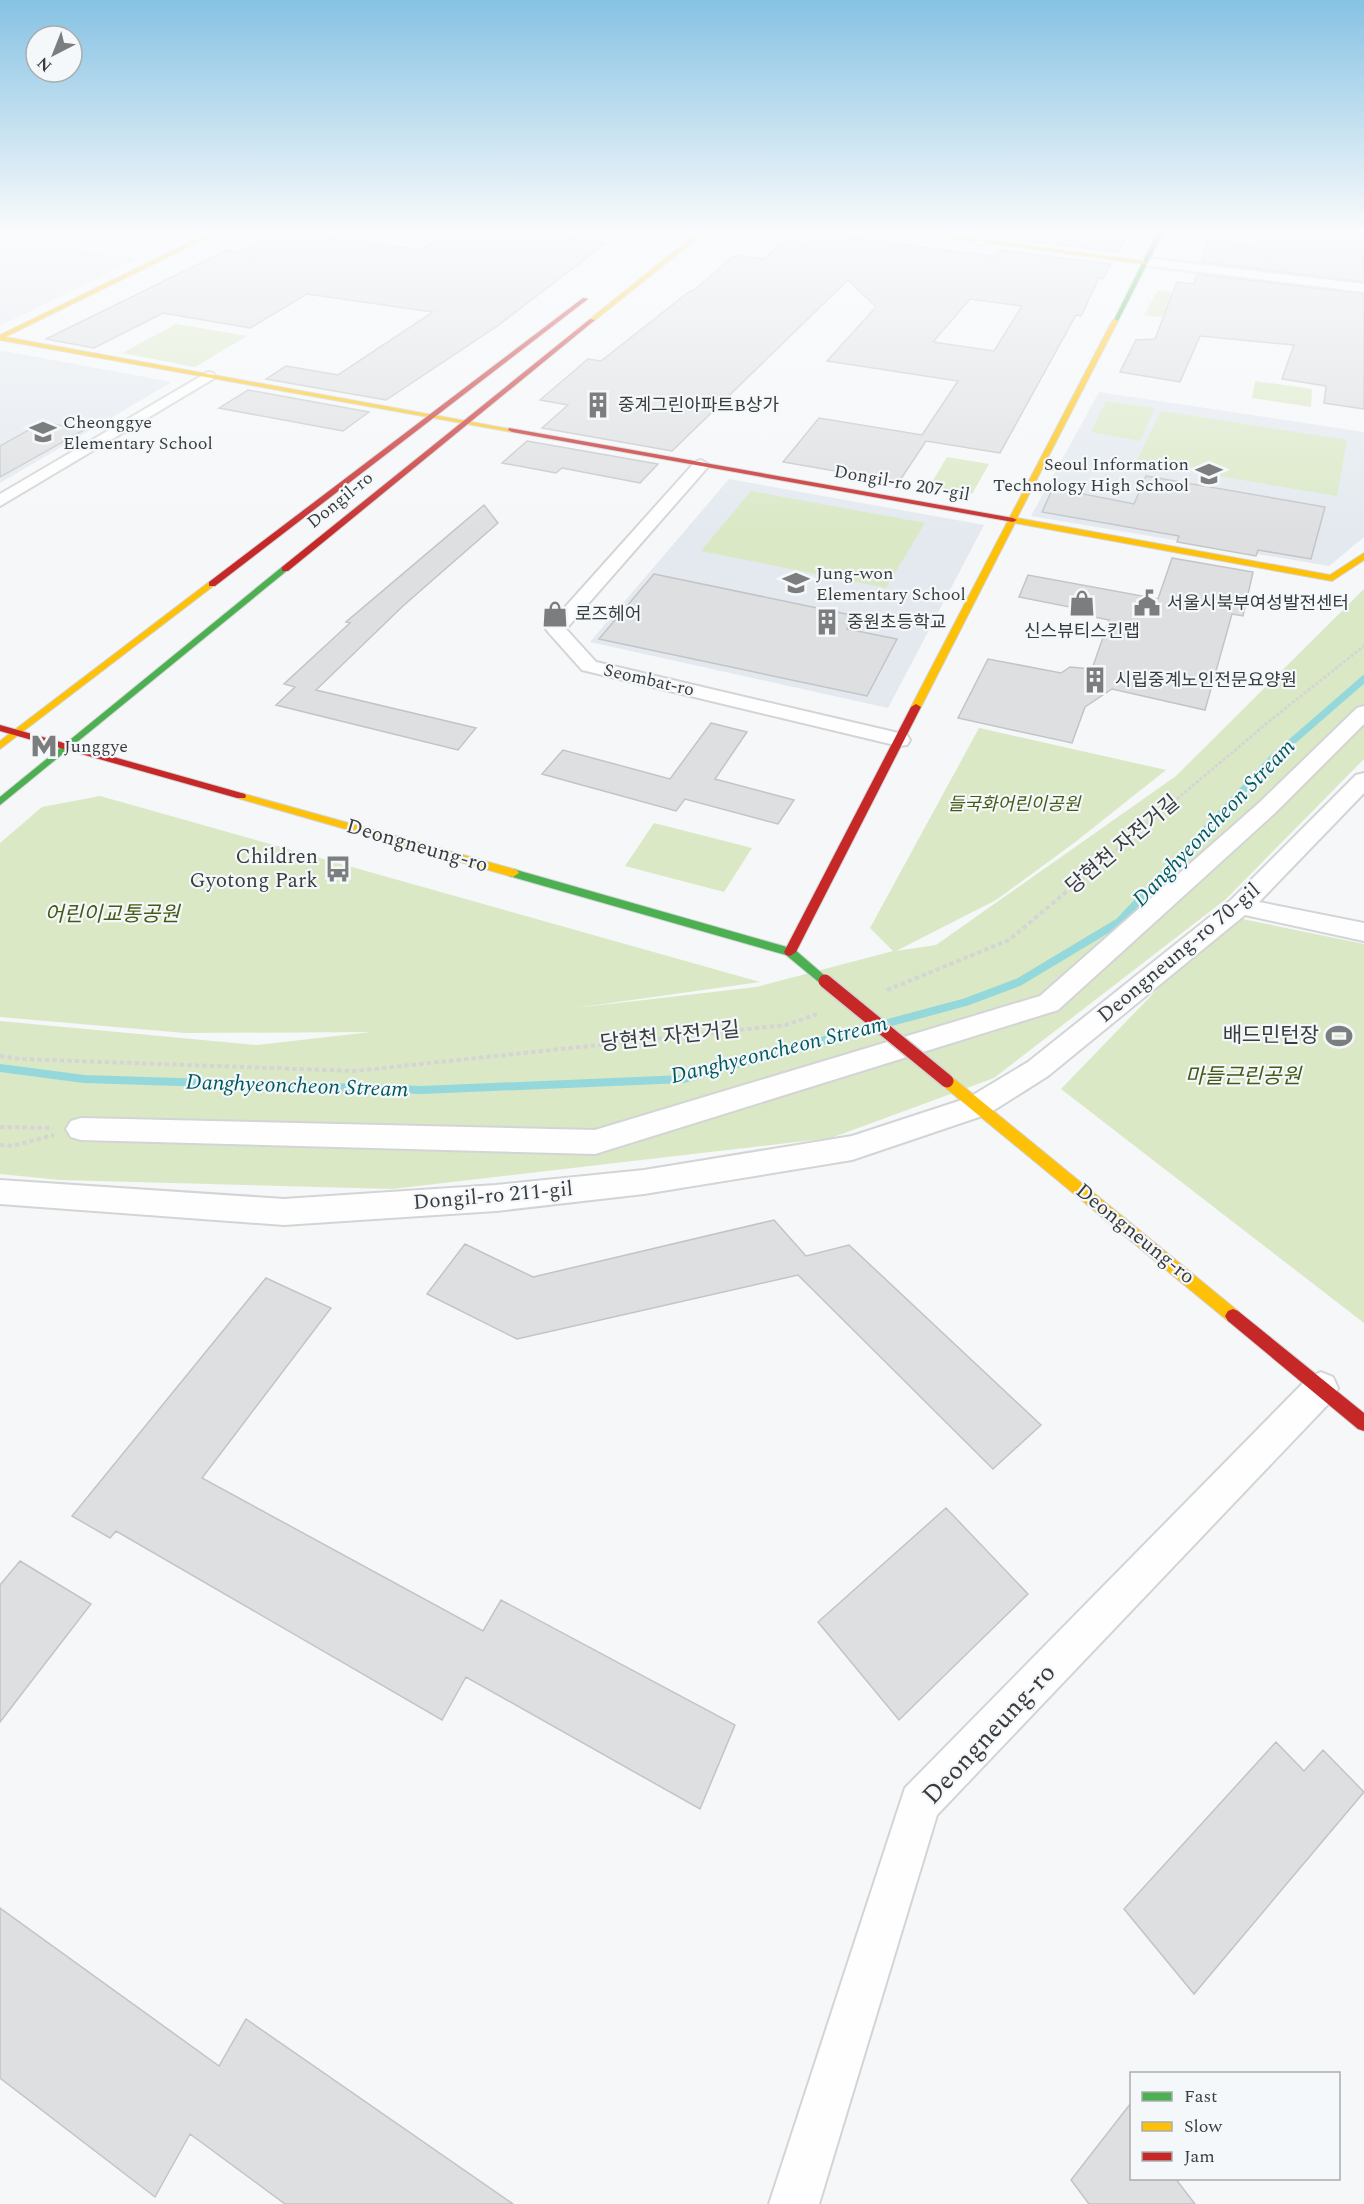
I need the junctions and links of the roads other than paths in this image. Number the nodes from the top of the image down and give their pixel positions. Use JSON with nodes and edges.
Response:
{"nodes":[{"id":1,"x":541,"y":332,"type":"edge"},
{"id":2,"x":577,"y":332,"type":"edge"},
{"id":3,"x":1110,"y":332,"type":"edge"},
{"id":4,"x":0,"y":337,"type":"edge"},
{"id":5,"x":208,"y":376,"type":"junction"},
{"id":6,"x":429,"y":416,"type":"junction"},
{"id":7,"x":464,"y":422,"type":"junction"},
{"id":8,"x":701,"y":465,"type":"junction"},
{"id":9,"x":0,"y":501,"type":"edge"},
{"id":10,"x":1012,"y":521,"type":"junction"},
{"id":11,"x":1364,"y":556,"type":"edge"},
{"id":12,"x":1364,"y":712,"type":"edge"},
{"id":13,"x":0,"y":728,"type":"edge"},
{"id":14,"x":16,"y":732,"type":"junction"},
{"id":15,"x":899,"y":740,"type":"junction"},
{"id":16,"x":0,"y":746,"type":"edge"},
{"id":17,"x":68,"y":747,"type":"junction"},
{"id":18,"x":1364,"y":780,"type":"edge"},
{"id":19,"x":0,"y":802,"type":"edge"},
{"id":20,"x":1240,"y":906,"type":"junction"},
{"id":21,"x":1364,"y":932,"type":"edge"},
{"id":22,"x":790,"y":952,"type":"junction"},
{"id":23,"x":978,"y":1106,"type":"junction"},
{"id":24,"x":81,"y":1129,"type":"road end"},
{"id":25,"x":0,"y":1192,"type":"edge"},
{"id":26,"x":1322,"y":1388,"type":"junction"},
{"id":27,"x":1364,"y":1423,"type":"edge"},
{"id":28,"x":794,"y":2204,"type":"edge"}],
"edges":[{"from":1,"to":6,"type":"main road","name":"Dongil-ro"},
{"from":2,"to":7,"type":"main road","name":"Dongil-ro"},
{"from":3,"to":10,"type":"main road"},
{"from":4,"to":5,"type":"main road","name":"Dongil-ro 207-gil"},
{"from":5,"to":6,"type":"main road","name":"Dongil-ro 207-gil"},
{"from":5,"to":9,"type":"street"},
{"from":6,"to":7,"type":"main road","name":"Dongil-ro 207-gil"},
{"from":6,"to":14,"type":"main road","name":"Dongil-ro"},
{"from":7,"to":8,"type":"main road","name":"Dongil-ro 207-gil"},
{"from":7,"to":17,"type":"main road","name":"Dongil-ro"},
{"from":8,"to":10,"type":"main road","name":"Dongil-ro 207-gil"},
{"from":8,"to":15,"type":"street","name":"Seombat-ro"},
{"from":10,"to":11,"type":"main road","name":"Dongil-ro 207-gil"},
{"from":10,"to":15,"type":"main road"},
{"from":12,"to":24,"type":"street"},
{"from":13,"to":14,"type":"main road","name":"Deongneung-ro"},
{"from":14,"to":16,"type":"main road","name":"Dongil-ro"},
{"from":14,"to":17,"type":"main road","name":"Deongneung-ro"},
{"from":15,"to":22,"type":"main road"},
{"from":17,"to":19,"type":"main road","name":"Dongil-ro"},
{"from":17,"to":22,"type":"main road","name":"Deongneung-ro"},
{"from":18,"to":20,"type":"street","name":"Deongneung-ro 70-gil"},
{"from":20,"to":21,"type":"street"},
{"from":20,"to":23,"type":"street","name":"Deongneung-ro 70-gil"},
{"from":22,"to":23,"type":"main road","name":"Deongneung-ro","bridge":true},
{"from":23,"to":25,"type":"street","name":"Dongil-ro 211-gil"},
{"from":23,"to":26,"type":"main road","name":"Deongneung-ro"},
{"from":26,"to":27,"type":"main road","name":"Deongneung-ro"},
{"from":26,"to":28,"type":"street","name":"Deongneung-ro"}]}
